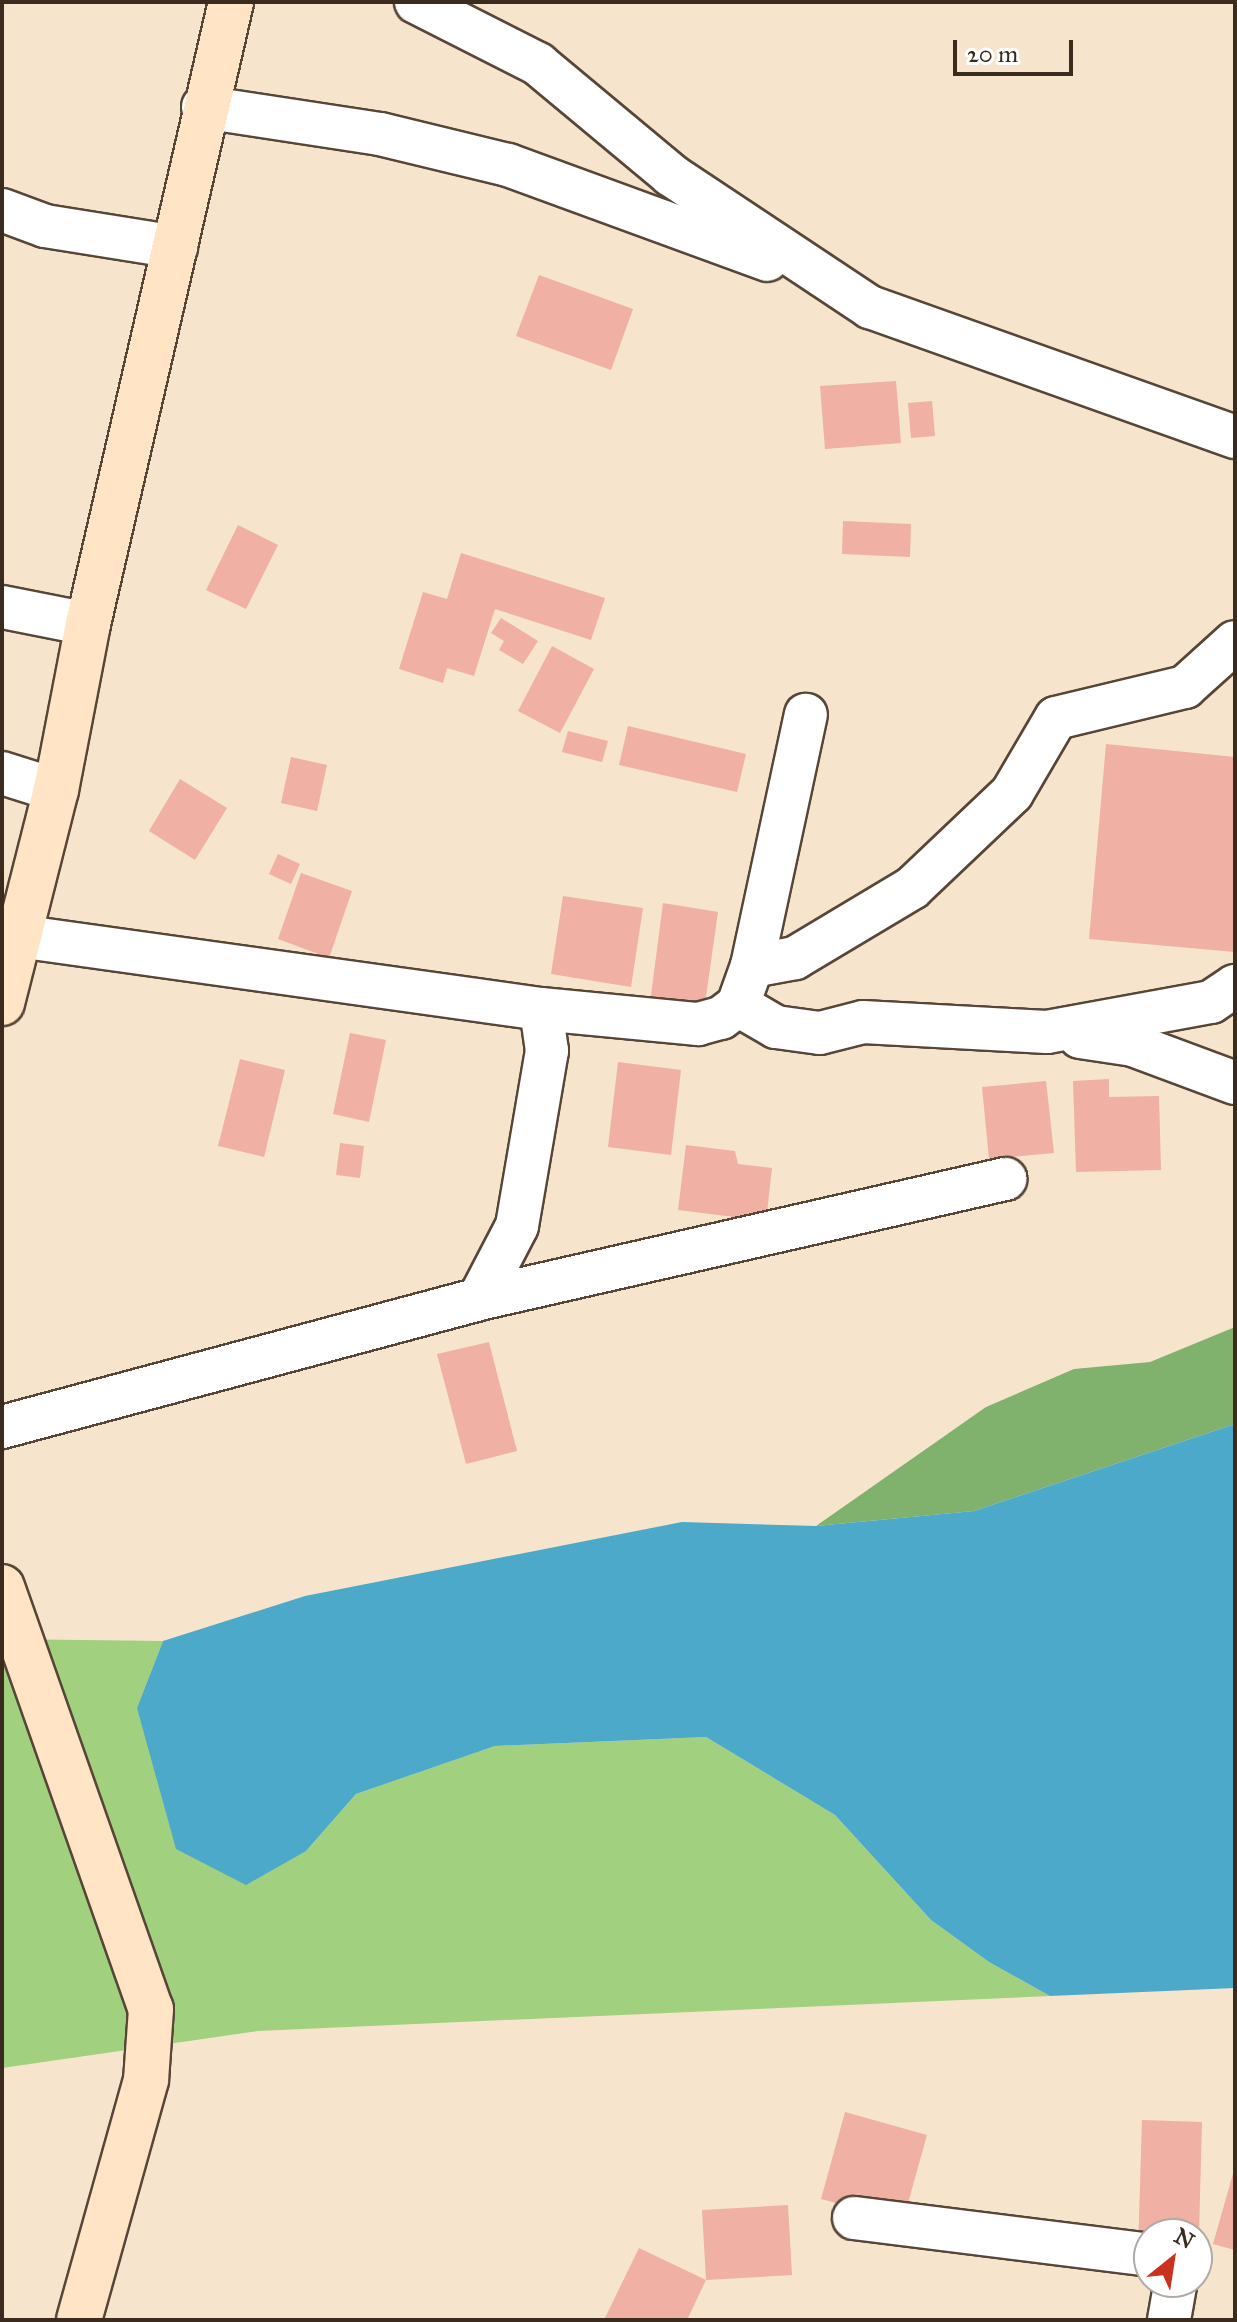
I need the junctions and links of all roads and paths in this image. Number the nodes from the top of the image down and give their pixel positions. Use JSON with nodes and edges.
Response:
{"nodes":[{"id":1,"x":231,"y":2,"type":"edge"},
{"id":2,"x":416,"y":2,"type":"edge"},
{"id":3,"x":203,"y":107,"type":"junction"},
{"id":4,"x":2,"y":210,"type":"edge"},
{"id":5,"x":176,"y":247,"type":"junction"},
{"id":6,"x":870,"y":307,"type":"junction"},
{"id":7,"x":1235,"y":437,"type":"edge"},
{"id":8,"x":2,"y":607,"type":"edge"},
{"id":9,"x":88,"y":624,"type":"junction"},
{"id":10,"x":1235,"y":642,"type":"edge"},
{"id":11,"x":806,"y":715,"type":"dead end"},
{"id":12,"x":2,"y":773,"type":"edge"},
{"id":13,"x":56,"y":790,"type":"junction"},
{"id":14,"x":10,"y":944,"type":"edge"},
{"id":15,"x":752,"y":966,"type":"junction"},
{"id":16,"x":1235,"y":986,"type":"edge"},
{"id":17,"x":2,"y":1003,"type":"edge"},
{"id":18,"x":738,"y":1005,"type":"junction"},
{"id":19,"x":541,"y":1009,"type":"junction"},
{"id":20,"x":1047,"y":1032,"type":"junction"},
{"id":21,"x":1235,"y":1083,"type":"edge"},
{"id":22,"x":1005,"y":1179,"type":"dead end"},
{"id":23,"x":479,"y":1299,"type":"junction"},
{"id":24,"x":2,"y":1427,"type":"edge"},
{"id":25,"x":2,"y":1587,"type":"edge"},
{"id":26,"x":854,"y":2218,"type":"dead end"},
{"id":27,"x":1133,"y":2253,"type":"edge"},
{"id":28,"x":1173,"y":2298,"type":"edge"},
{"id":29,"x":79,"y":2320,"type":"edge"},
{"id":30,"x":1169,"y":2320,"type":"edge"}],
"edges":[{"from":1,"to":3,"type":"main road"},
{"from":2,"to":6,"type":"street"},
{"from":3,"to":5,"type":"main road"},
{"from":3,"to":6,"type":"street"},
{"from":4,"to":5,"type":"street"},
{"from":5,"to":9,"type":"main road"},
{"from":6,"to":7,"type":"street"},
{"from":8,"to":9,"type":"street"},
{"from":9,"to":13,"type":"main road"},
{"from":10,"to":15,"type":"street"},
{"from":11,"to":15,"type":"street"},
{"from":12,"to":13,"type":"street"},
{"from":13,"to":14,"type":"main road"},
{"from":14,"to":17,"type":"main road"},
{"from":14,"to":19,"type":"street"},
{"from":15,"to":18,"type":"street"},
{"from":16,"to":20,"type":"street"},
{"from":18,"to":19,"type":"street"},
{"from":18,"to":20,"type":"street"},
{"from":19,"to":23,"type":"street"},
{"from":20,"to":21,"type":"street"},
{"from":22,"to":23,"type":"street"},
{"from":23,"to":24,"type":"street"},
{"from":25,"to":29,"type":"main road"},
{"from":26,"to":27,"type":"street"},
{"from":28,"to":30,"type":"street"}]}
